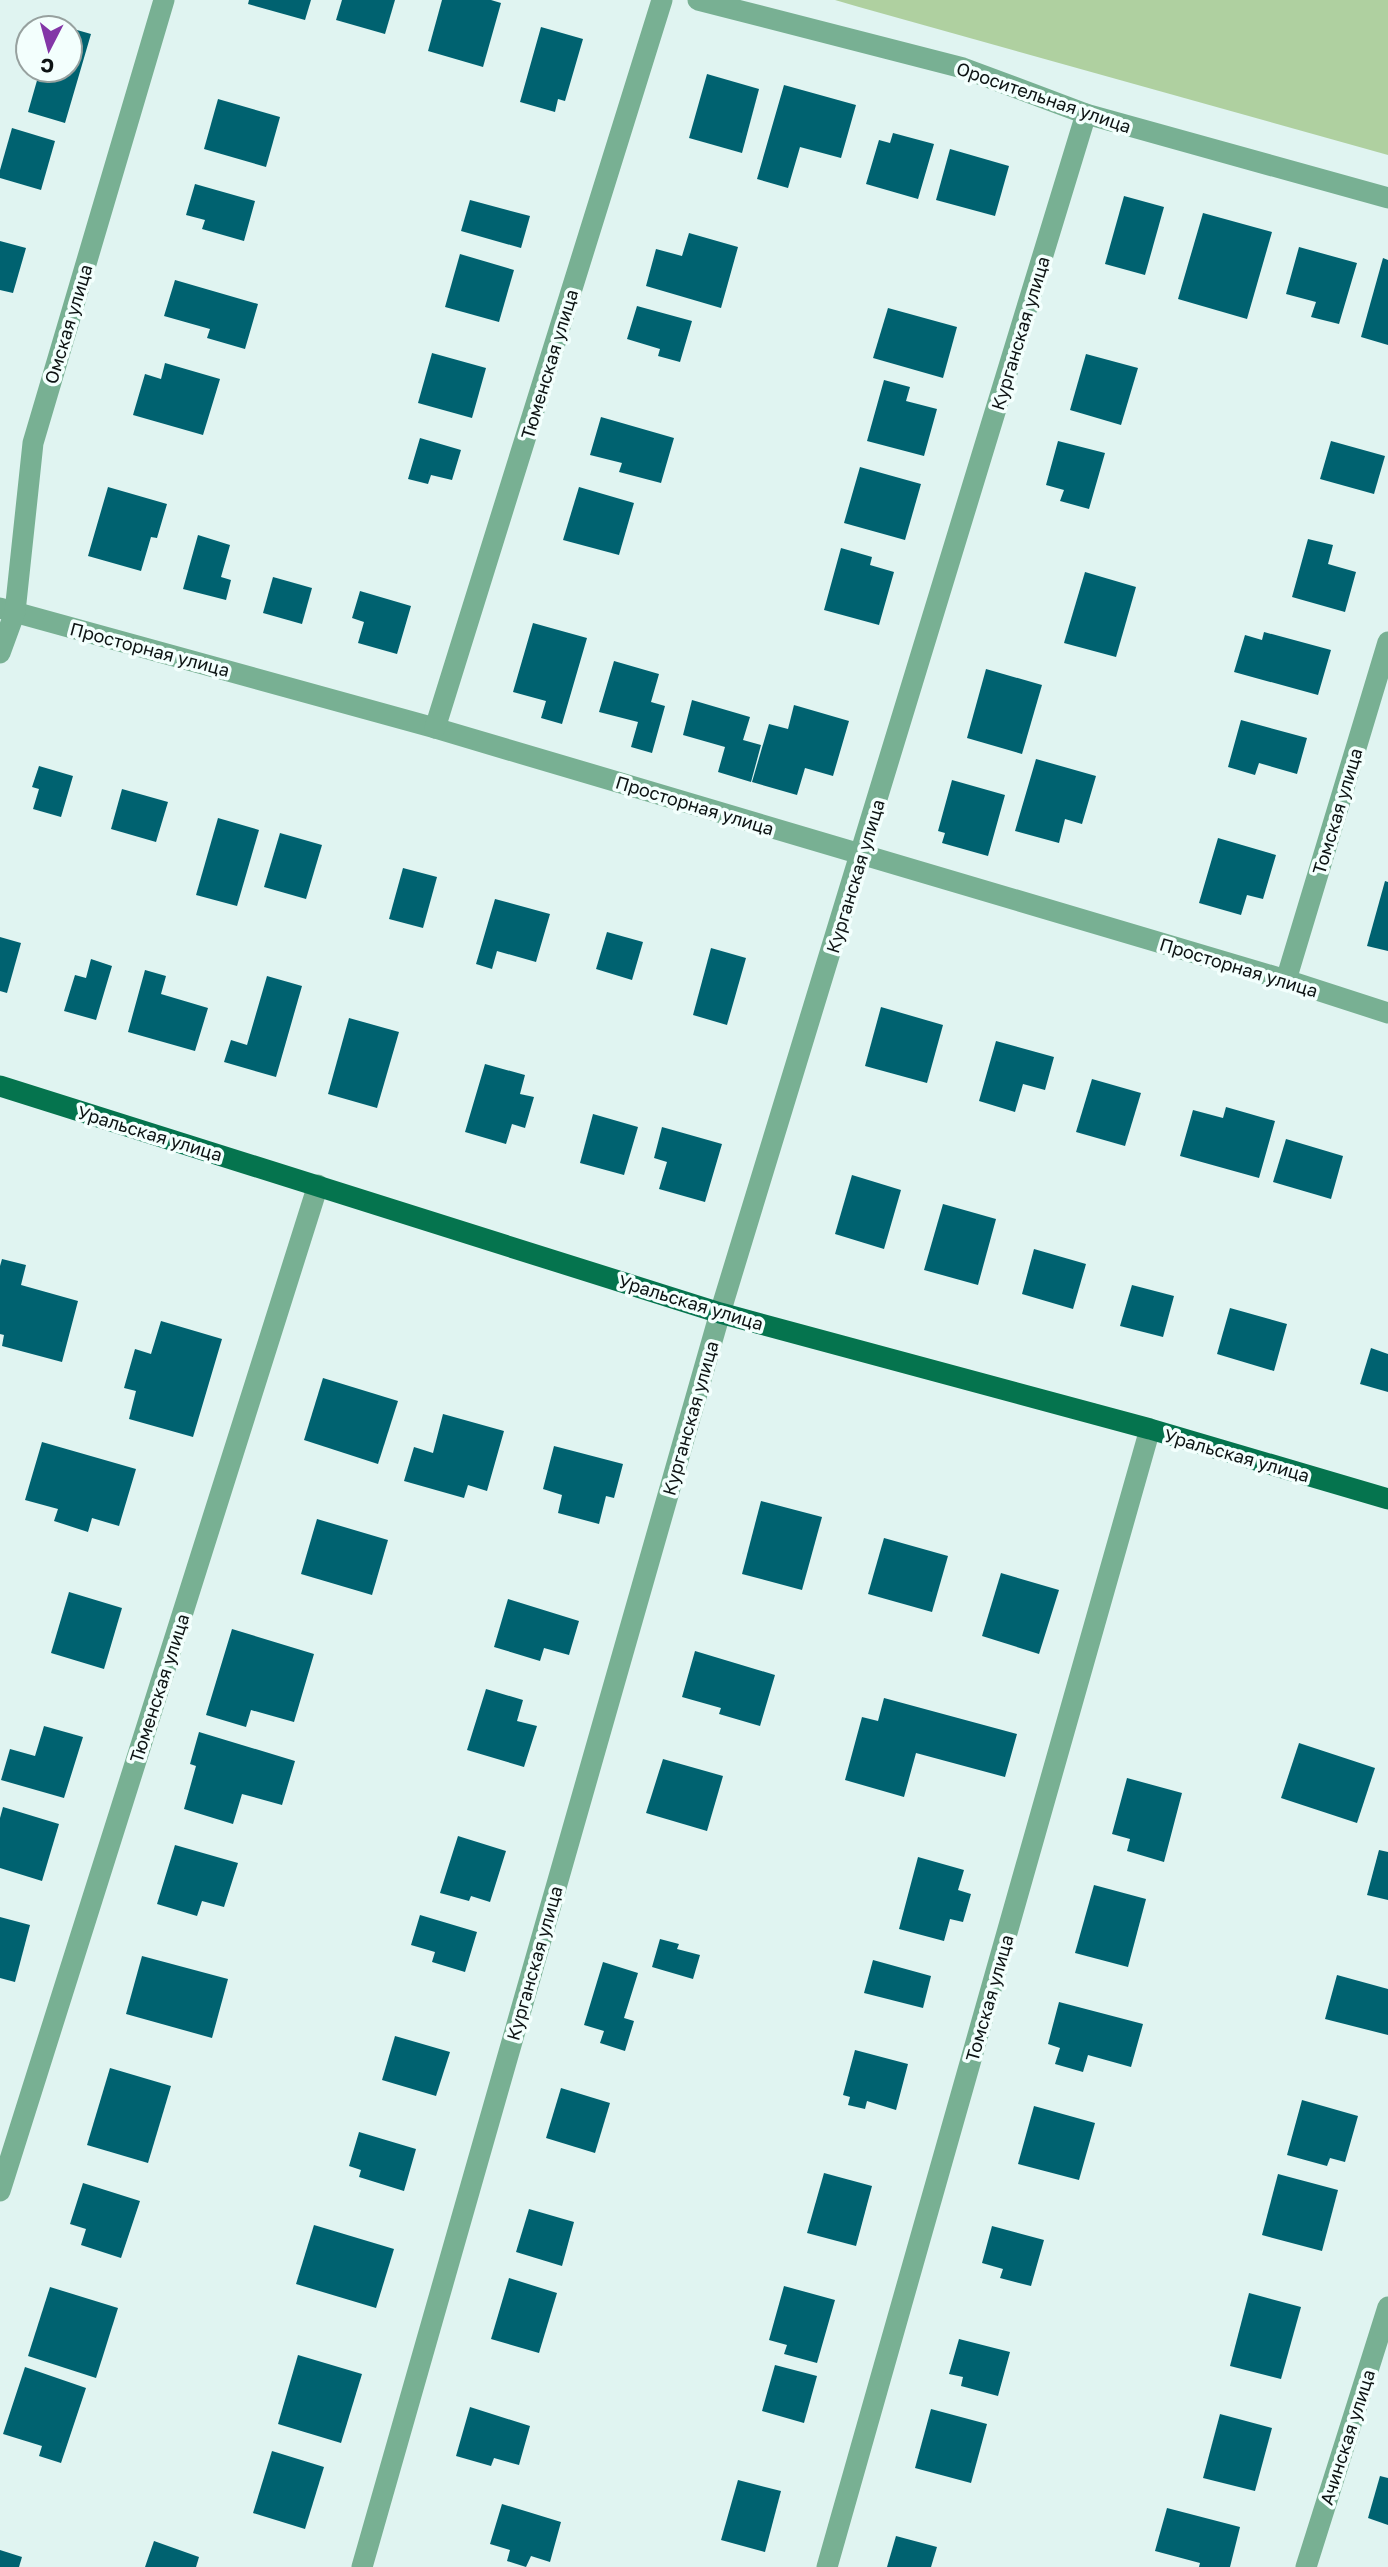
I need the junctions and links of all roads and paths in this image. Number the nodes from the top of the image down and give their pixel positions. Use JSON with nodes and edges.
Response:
{"nodes":[{"id":1,"x":164,"y":0,"type":"edge"},
{"id":2,"x":662,"y":0,"type":"edge"},
{"id":3,"x":698,"y":0,"type":"edge"},
{"id":4,"x":1086,"y":114,"type":"junction"},
{"id":5,"x":1388,"y":198,"type":"edge"},
{"id":6,"x":8,"y":610,"type":"edge"},
{"id":7,"x":1388,"y":642,"type":"edge"},
{"id":8,"x":0,"y":653,"type":"edge"},
{"id":9,"x":435,"y":728,"type":"junction"},
{"id":10,"x":861,"y":855,"type":"junction"},
{"id":11,"x":1286,"y":980,"type":"junction"},
{"id":12,"x":1388,"y":1013,"type":"edge"},
{"id":13,"x":0,"y":1086,"type":"edge"},
{"id":14,"x":318,"y":1185,"type":"junction"},
{"id":15,"x":720,"y":1313,"type":"junction"},
{"id":16,"x":1150,"y":1429,"type":"junction"},
{"id":17,"x":1388,"y":1499,"type":"edge"},
{"id":18,"x":0,"y":2191,"type":"edge"},
{"id":19,"x":1388,"y":2307,"type":"edge"},
{"id":20,"x":362,"y":2567,"type":"edge"},
{"id":21,"x":828,"y":2567,"type":"edge"},
{"id":22,"x":1306,"y":2567,"type":"edge"}],
"edges":[{"from":1,"to":6,"type":"street","name":"Омская улица"},
{"from":2,"to":9,"type":"street","name":"Тюменская улица"},
{"from":3,"to":4,"type":"street","name":"Оросительная улица"},
{"from":4,"to":5,"type":"street","name":"Оросительная улица"},
{"from":4,"to":10,"type":"street","name":"Курганская улица"},
{"from":6,"to":8,"type":"street","name":"Омская улица"},
{"from":6,"to":9,"type":"street","name":"Просторная улица"},
{"from":7,"to":11,"type":"street","name":"Томская улица"},
{"from":9,"to":10,"type":"street","name":"Просторная улица"},
{"from":10,"to":11,"type":"street","name":"Просторная улица"},
{"from":10,"to":15,"type":"street","name":"Курганская улица"},
{"from":11,"to":12,"type":"street","name":"Просторная улица"},
{"from":13,"to":14,"type":"main road","name":"Уральская улица"},
{"from":14,"to":15,"type":"main road","name":"Уральская улица"},
{"from":14,"to":18,"type":"street","name":"Тюменская улица"},
{"from":15,"to":16,"type":"main road","name":"Уральская улица"},
{"from":15,"to":20,"type":"street","name":"Курганская улица"},
{"from":16,"to":17,"type":"main road","name":"Уральская улица"},
{"from":16,"to":21,"type":"street","name":"Томская улица"},
{"from":19,"to":22,"type":"street","name":"Ачинская улица"}]}
